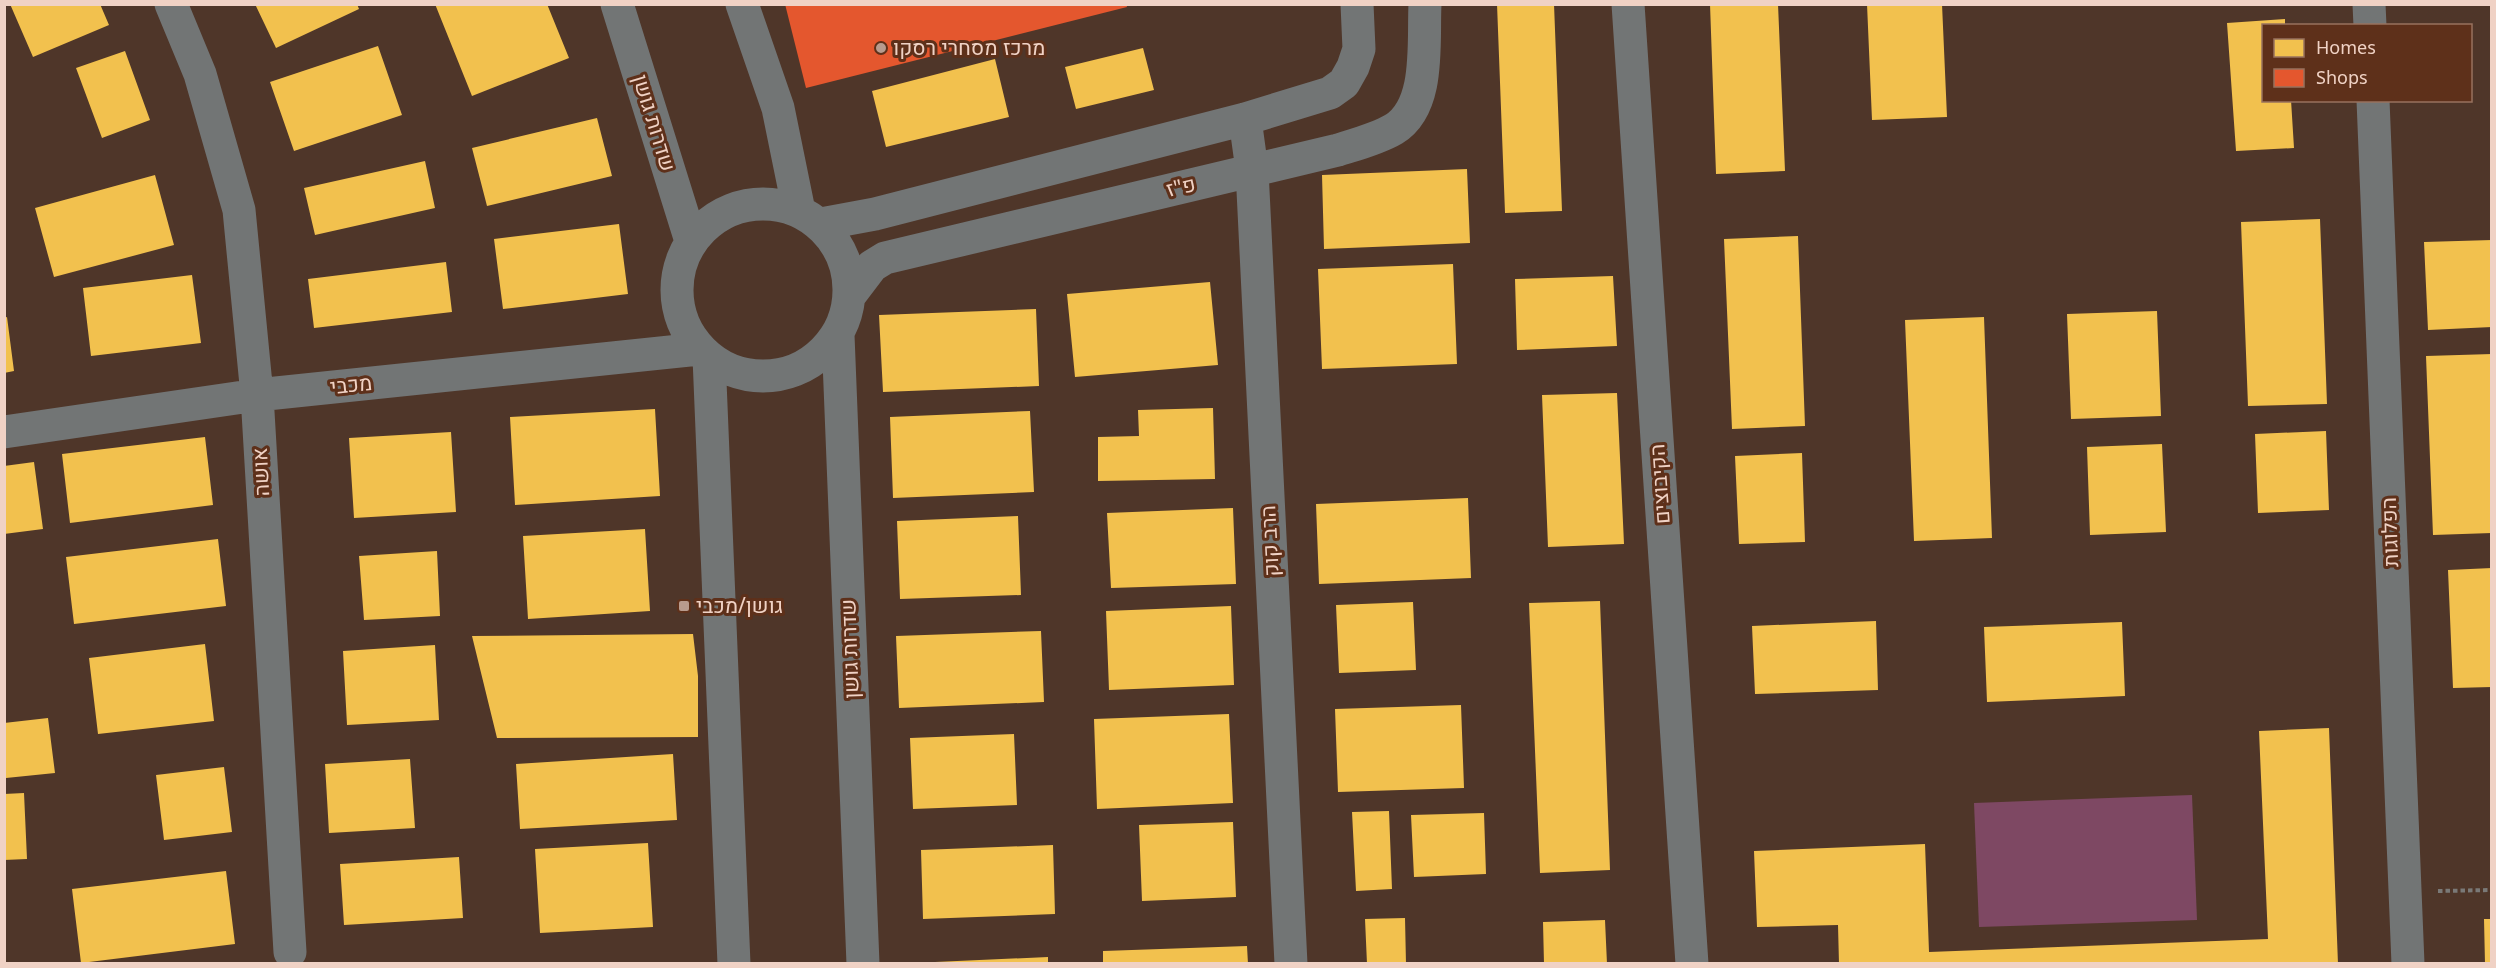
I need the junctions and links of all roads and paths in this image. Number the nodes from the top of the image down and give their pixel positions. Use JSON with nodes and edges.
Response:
{"nodes":[{"id":1,"x":171,"y":4,"type":"edge"},
{"id":2,"x":617,"y":4,"type":"edge"},
{"id":3,"x":742,"y":4,"type":"edge"},
{"id":4,"x":1357,"y":4,"type":"edge"},
{"id":5,"x":1425,"y":4,"type":"edge"},
{"id":6,"x":1628,"y":4,"type":"edge"},
{"id":7,"x":2369,"y":4,"type":"edge"},
{"id":8,"x":2370,"y":24,"type":"edge"},
{"id":9,"x":2373,"y":102,"type":"edge"},
{"id":10,"x":1245,"y":119,"type":"junction"},
{"id":11,"x":1252,"y":170,"type":"junction"},
{"id":12,"x":810,"y":218,"type":"junction"},
{"id":13,"x":691,"y":241,"type":"junction"},
{"id":14,"x":850,"y":295,"type":"junction"},
{"id":15,"x":838,"y":335,"type":"junction"},
{"id":16,"x":704,"y":353,"type":"junction"},
{"id":17,"x":257,"y":395,"type":"junction"},
{"id":18,"x":4,"y":432,"type":"edge"},
{"id":19,"x":2492,"y":890,"type":"edge"},
{"id":20,"x":2405,"y":891,"type":"junction"},
{"id":21,"x":290,"y":952,"type":"dead end"},
{"id":22,"x":734,"y":963,"type":"edge"},
{"id":23,"x":863,"y":963,"type":"edge"},
{"id":24,"x":1291,"y":963,"type":"edge"},
{"id":25,"x":1692,"y":963,"type":"edge"},
{"id":26,"x":2408,"y":963,"type":"edge"}],
"edges":[{"from":1,"to":17,"type":"street","name":"אושה"},
{"from":2,"to":13,"type":"street","name":"שדרות גושן"},
{"from":3,"to":12,"type":"street"},
{"from":4,"to":10,"type":"street"},
{"from":5,"to":11,"type":"street","name":"פ\"ז"},
{"from":6,"to":25,"type":"street","name":"הקיבוצים"},
{"from":7,"to":8,"type":"street"},
{"from":9,"to":20,"type":"street","name":"הפלוגות"},
{"from":10,"to":11,"type":"street","name":"הרב קוק"},
{"from":10,"to":12,"type":"street"},
{"from":11,"to":14,"type":"street","name":"פ\"ז"},
{"from":11,"to":24,"type":"street","name":"הרב קוק"},
{"from":12,"to":13,"type":"street"},
{"from":12,"to":14,"type":"street"},
{"from":13,"to":16,"type":"street"},
{"from":14,"to":15,"type":"street"},
{"from":15,"to":16,"type":"street"},
{"from":15,"to":23,"type":"street","name":"שדרות גושן"},
{"from":16,"to":17,"type":"street","name":"מכבי"},
{"from":16,"to":22,"type":"street"},
{"from":17,"to":18,"type":"street","name":"מכבי"},
{"from":17,"to":21,"type":"street","name":"אושה"},
{"from":19,"to":20,"type":"path"},
{"from":20,"to":26,"type":"street","name":"הפלוגות"}]}
